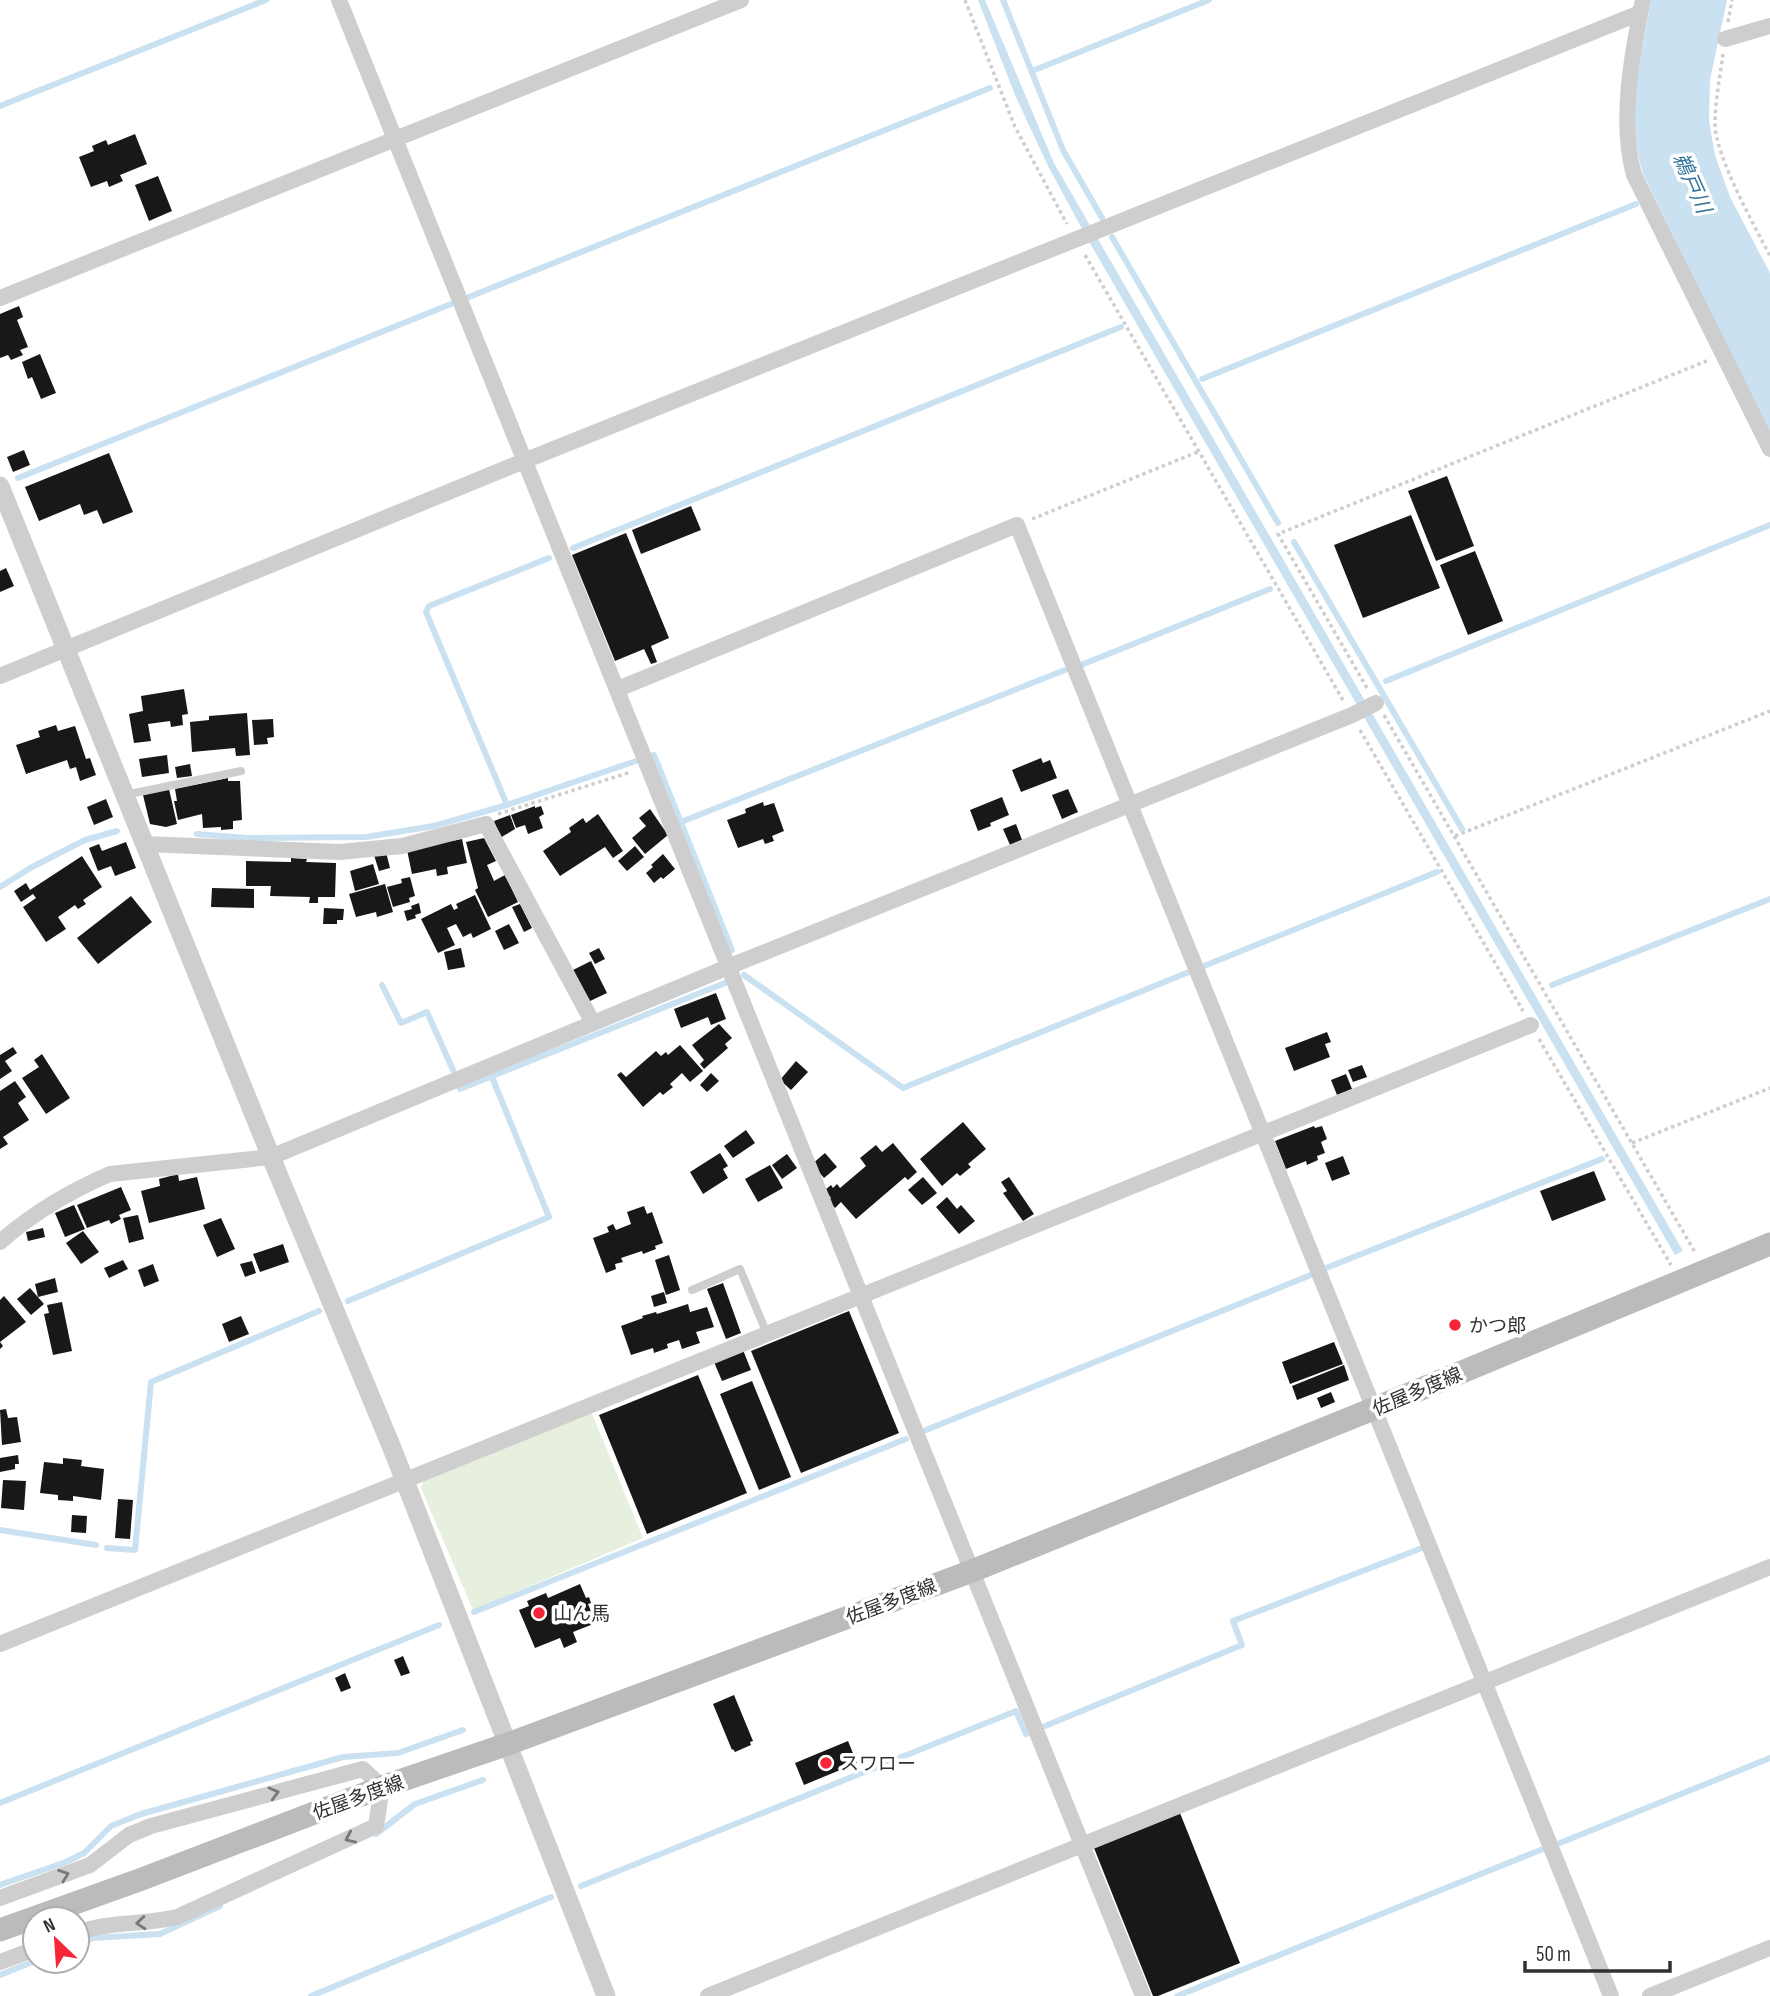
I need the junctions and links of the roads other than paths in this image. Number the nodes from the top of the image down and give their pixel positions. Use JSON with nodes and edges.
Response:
{"nodes":[{"id":1,"x":339,"y":0,"type":"edge"},
{"id":2,"x":741,"y":0,"type":"edge"},
{"id":3,"x":1642,"y":6,"type":"edge"},
{"id":4,"x":1770,"y":26,"type":"edge"},
{"id":5,"x":1725,"y":39,"type":"road end"},
{"id":6,"x":396,"y":139,"type":"junction"},
{"id":7,"x":0,"y":298,"type":"edge"},
{"id":8,"x":1770,"y":449,"type":"edge"},
{"id":9,"x":523,"y":461,"type":"junction"},
{"id":10,"x":0,"y":486,"type":"edge"},
{"id":11,"x":66,"y":649,"type":"junction"},
{"id":12,"x":0,"y":676,"type":"edge"},
{"id":13,"x":618,"y":689,"type":"junction"},
{"id":14,"x":1376,"y":703,"type":"road end"},
{"id":15,"x":241,"y":771,"type":"dead end"},
{"id":16,"x":125,"y":795,"type":"junction"},
{"id":17,"x":1130,"y":805,"type":"junction"},
{"id":18,"x":144,"y":844,"type":"junction"},
{"id":19,"x":728,"y":967,"type":"junction"},
{"id":20,"x":593,"y":1023,"type":"junction"},
{"id":21,"x":1531,"y":1025,"type":"road end"},
{"id":22,"x":1262,"y":1135,"type":"junction"},
{"id":23,"x":271,"y":1157,"type":"junction"},
{"id":24,"x":0,"y":1242,"type":"edge"},
{"id":25,"x":1770,"y":1244,"type":"edge"},
{"id":26,"x":692,"y":1290,"type":"dead end"},
{"id":27,"x":862,"y":1296,"type":"junction"},
{"id":28,"x":767,"y":1334,"type":"junction"},
{"id":29,"x":1373,"y":1409,"type":"junction"},
{"id":30,"x":404,"y":1481,"type":"junction"},
{"id":31,"x":1770,"y":1567,"type":"edge"},
{"id":32,"x":972,"y":1571,"type":"junction"},
{"id":33,"x":0,"y":1644,"type":"edge"},
{"id":34,"x":1484,"y":1682,"type":"junction"},
{"id":35,"x":508,"y":1744,"type":"junction"},
{"id":36,"x":382,"y":1787,"type":"junction"},
{"id":37,"x":1081,"y":1845,"type":"junction"},
{"id":38,"x":0,"y":1898,"type":"edge"},
{"id":39,"x":91,"y":1928,"type":"edge"},
{"id":40,"x":0,"y":1930,"type":"edge"},
{"id":41,"x":1770,"y":1948,"type":"edge"},
{"id":42,"x":21,"y":1954,"type":"edge"},
{"id":43,"x":0,"y":1962,"type":"edge"},
{"id":44,"x":606,"y":1996,"type":"edge"},
{"id":45,"x":708,"y":1996,"type":"edge"},
{"id":46,"x":1143,"y":1996,"type":"edge"},
{"id":47,"x":1611,"y":1996,"type":"edge"},
{"id":48,"x":1650,"y":1996,"type":"edge"}],
"edges":[{"from":1,"to":6,"type":"street"},
{"from":2,"to":6,"type":"street"},
{"from":3,"to":8,"type":"street"},
{"from":3,"to":9,"type":"street"},
{"from":4,"to":5,"type":"street"},
{"from":6,"to":7,"type":"street"},
{"from":6,"to":9,"type":"street"},
{"from":9,"to":11,"type":"street"},
{"from":9,"to":13,"type":"street"},
{"from":10,"to":11,"type":"street"},
{"from":11,"to":12,"type":"street"},
{"from":11,"to":16,"type":"street"},
{"from":13,"to":17,"type":"street"},
{"from":13,"to":19,"type":"street"},
{"from":14,"to":17,"type":"street"},
{"from":15,"to":16,"type":"lane"},
{"from":16,"to":18,"type":"street"},
{"from":17,"to":19,"type":"street"},
{"from":17,"to":22,"type":"street"},
{"from":18,"to":20,"type":"street"},
{"from":18,"to":23,"type":"street"},
{"from":19,"to":20,"type":"street"},
{"from":19,"to":27,"type":"street"},
{"from":20,"to":23,"type":"street"},
{"from":21,"to":22,"type":"street"},
{"from":22,"to":27,"type":"street"},
{"from":22,"to":29,"type":"street"},
{"from":23,"to":24,"type":"street"},
{"from":23,"to":30,"type":"street"},
{"from":25,"to":29,"type":"main road","name":"佐屋多度線"},
{"from":26,"to":28,"type":"lane"},
{"from":27,"to":28,"type":"street"},
{"from":27,"to":32,"type":"street"},
{"from":28,"to":30,"type":"street"},
{"from":29,"to":32,"type":"main road","name":"佐屋多度線"},
{"from":29,"to":34,"type":"street"},
{"from":30,"to":33,"type":"street"},
{"from":30,"to":35,"type":"street"},
{"from":31,"to":34,"type":"street"},
{"from":32,"to":35,"type":"main road","name":"佐屋多度線"},
{"from":32,"to":37,"type":"street"},
{"from":34,"to":37,"type":"street"},
{"from":34,"to":47,"type":"street"},
{"from":35,"to":36,"type":"main road","name":"佐屋多度線"},
{"from":35,"to":44,"type":"street"},
{"from":38,"to":36,"type":"street","one_way":true},
{"from":36,"to":39,"type":"street","one_way":true},
{"from":36,"to":40,"type":"main road","name":"佐屋多度線"},
{"from":37,"to":45,"type":"street"},
{"from":37,"to":46,"type":"street"},
{"from":41,"to":48,"type":"street"},
{"from":42,"to":43,"type":"street"}]}
